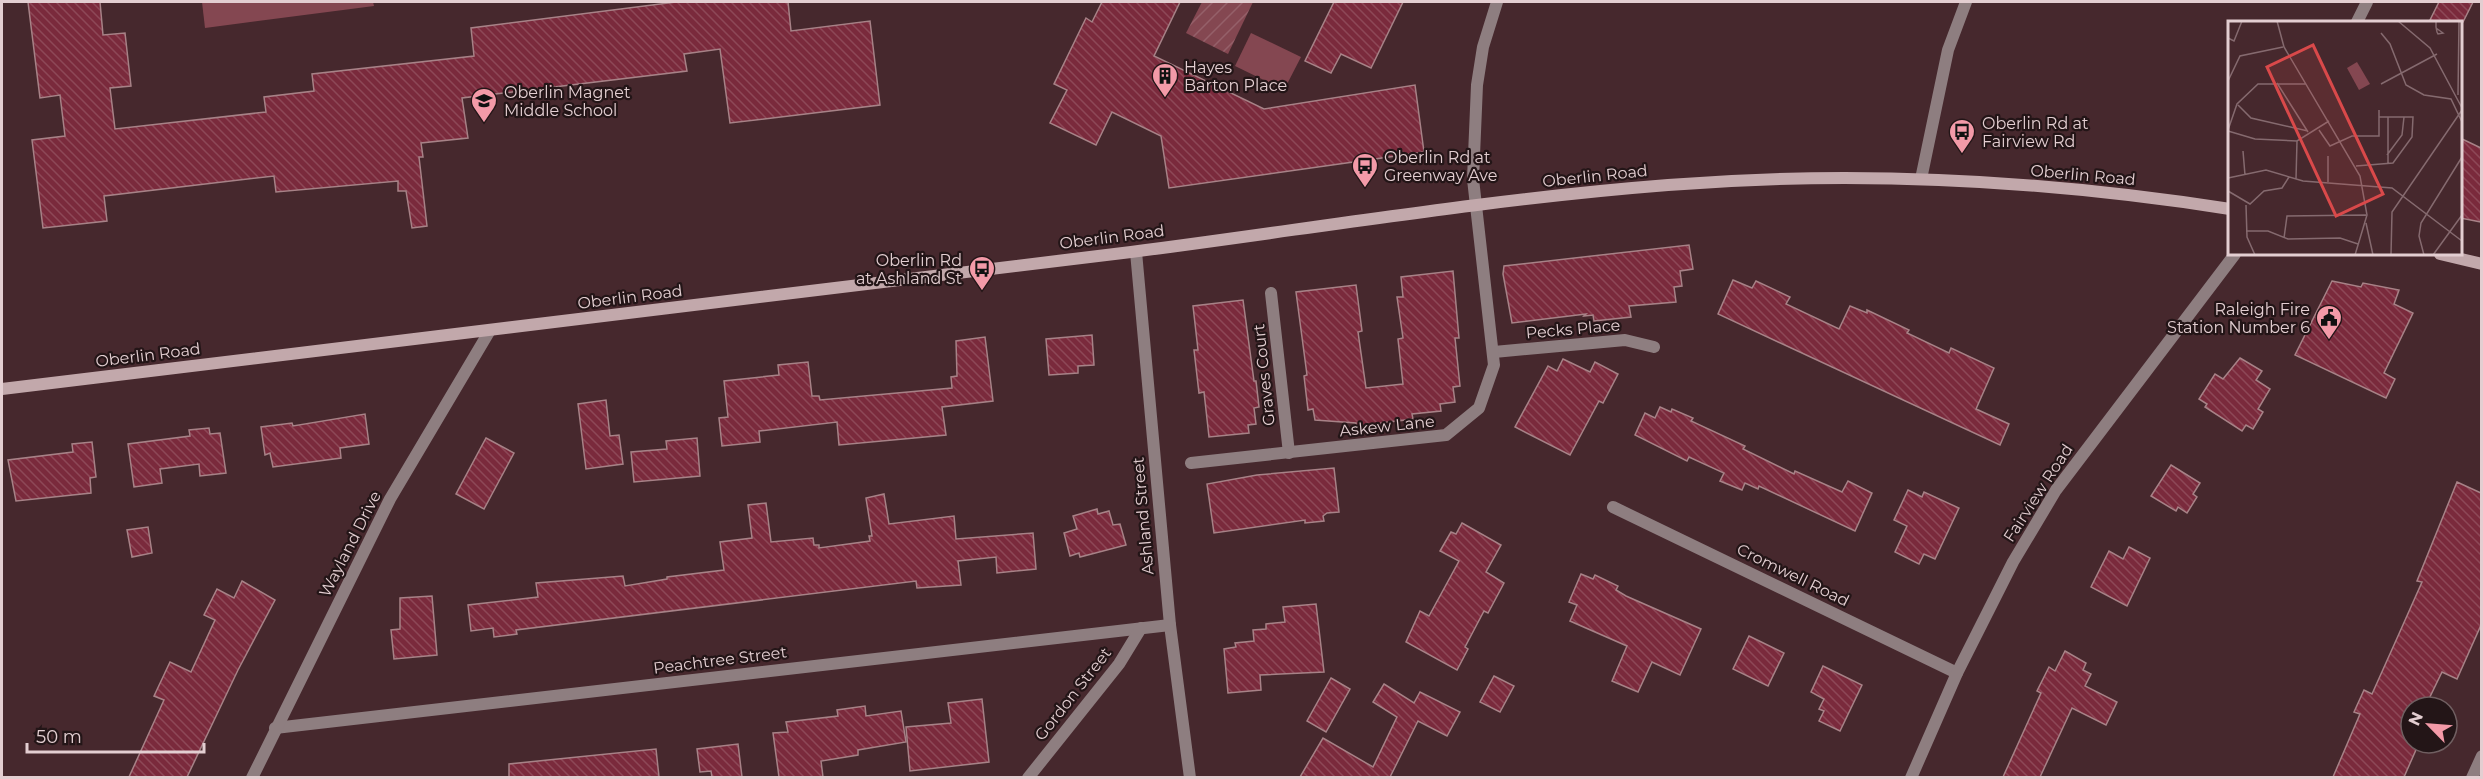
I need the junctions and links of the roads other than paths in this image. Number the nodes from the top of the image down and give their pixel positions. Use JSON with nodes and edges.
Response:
{"nodes":[{"id":1,"x":1497,"y":2,"type":"edge"},
{"id":2,"x":1966,"y":2,"type":"edge"},
{"id":3,"x":2367,"y":2,"type":"edge"},
{"id":4,"x":2358,"y":21,"type":"edge"},
{"id":5,"x":1921,"y":180,"type":"junction"},
{"id":6,"x":1475,"y":206,"type":"junction"},
{"id":7,"x":2228,"y":209,"type":"edge"},
{"id":8,"x":1136,"y":252,"type":"junction"},
{"id":9,"x":2234,"y":255,"type":"edge"},
{"id":10,"x":2444,"y":255,"type":"edge"},
{"id":11,"x":2481,"y":264,"type":"edge"},
{"id":12,"x":1271,"y":293,"type":"dead end"},
{"id":13,"x":489,"y":332,"type":"junction"},
{"id":14,"x":1654,"y":347,"type":"dead end"},
{"id":15,"x":1494,"y":352,"type":"junction"},
{"id":16,"x":2,"y":389,"type":"edge"},
{"id":17,"x":1289,"y":453,"type":"junction"},
{"id":18,"x":1191,"y":463,"type":"dead end"},
{"id":19,"x":1613,"y":507,"type":"dead end"},
{"id":20,"x":1170,"y":626,"type":"junction"},
{"id":21,"x":1141,"y":628,"type":"junction"},
{"id":22,"x":1958,"y":673,"type":"junction"},
{"id":23,"x":275,"y":728,"type":"junction"},
{"id":24,"x":2481,"y":756,"type":"edge"},
{"id":25,"x":252,"y":777,"type":"edge"},
{"id":26,"x":1028,"y":777,"type":"edge"},
{"id":27,"x":1190,"y":777,"type":"edge"},
{"id":28,"x":1911,"y":777,"type":"edge"},
{"id":29,"x":2472,"y":777,"type":"edge"}],
"edges":[{"from":1,"to":6,"type":"street","name":"Askew Lane"},
{"from":2,"to":5,"type":"street"},
{"from":3,"to":4,"type":"street"},
{"from":5,"to":6,"type":"main road","name":"Oberlin Road"},
{"from":5,"to":7,"type":"main road","name":"Oberlin Road"},
{"from":6,"to":8,"type":"main road","name":"Oberlin Road"},
{"from":6,"to":15,"type":"street","name":"Askew Lane"},
{"from":8,"to":13,"type":"main road","name":"Oberlin Road"},
{"from":8,"to":20,"type":"street","name":"Ashland Street"},
{"from":9,"to":22,"type":"street","name":"Fairview Road"},
{"from":10,"to":11,"type":"main road"},
{"from":12,"to":17,"type":"street","name":"Graves Court"},
{"from":13,"to":16,"type":"main road","name":"Oberlin Road"},
{"from":13,"to":23,"type":"street","name":"Wayland Drive"},
{"from":14,"to":15,"type":"street","name":"Pecks Place"},
{"from":15,"to":17,"type":"street","name":"Askew Lane"},
{"from":17,"to":18,"type":"street","name":"Askew Lane"},
{"from":19,"to":22,"type":"street","name":"Cromwell Road"},
{"from":20,"to":21,"type":"street","name":"Peachtree Street"},
{"from":20,"to":27,"type":"street","name":"Ashland Street"},
{"from":21,"to":23,"type":"street","name":"Peachtree Street"},
{"from":21,"to":26,"type":"street","name":"Gordon Street"},
{"from":22,"to":28,"type":"street","name":"Fairview Road"},
{"from":23,"to":25,"type":"street","name":"Wayland Drive"},
{"from":24,"to":29,"type":"street"}]}
